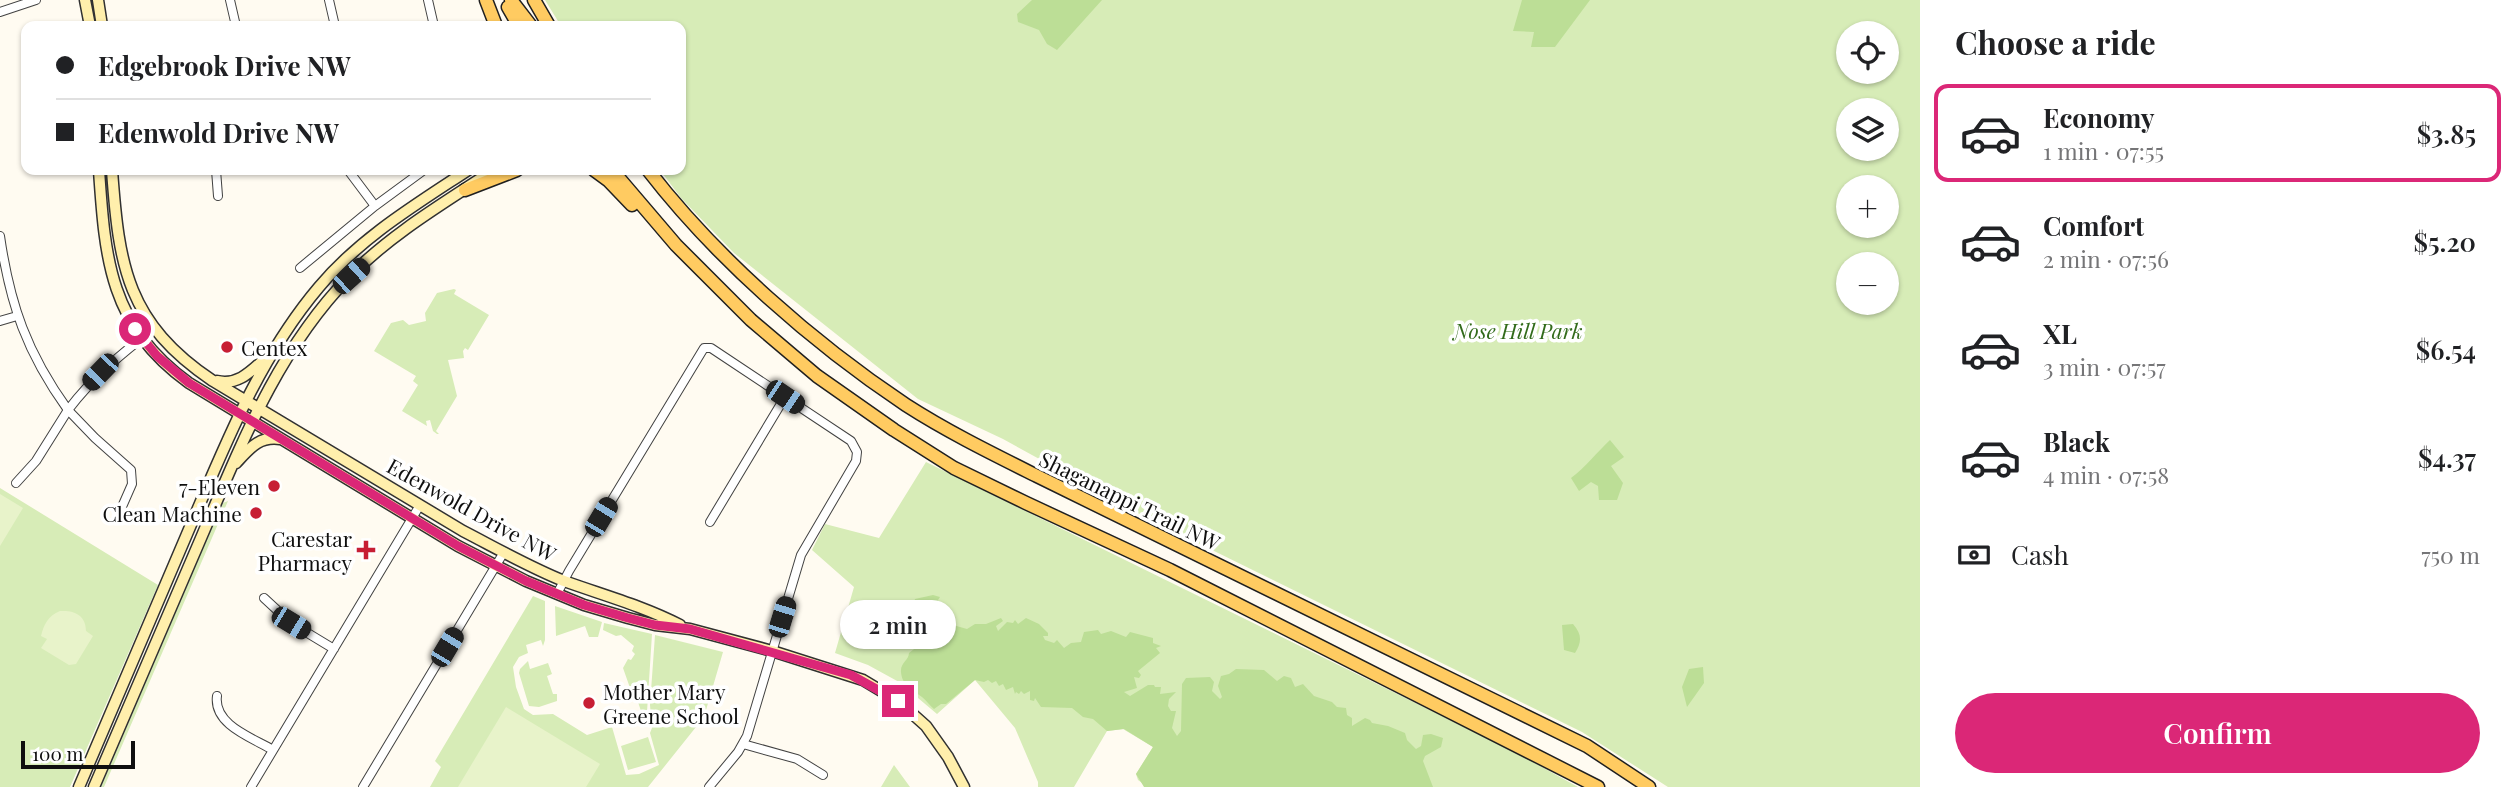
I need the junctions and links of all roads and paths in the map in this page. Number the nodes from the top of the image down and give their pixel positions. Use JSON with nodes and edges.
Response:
{"nodes":[{"id":1,"x":36,"y":0,"type":"edge"},
{"id":2,"x":85,"y":0,"type":"edge"},
{"id":3,"x":98,"y":0,"type":"edge"},
{"id":4,"x":230,"y":0,"type":"edge"},
{"id":5,"x":329,"y":0,"type":"edge"},
{"id":6,"x":428,"y":0,"type":"edge"},
{"id":7,"x":486,"y":0,"type":"edge"},
{"id":8,"x":505,"y":0,"type":"edge"},
{"id":9,"x":511,"y":0,"type":"edge"},
{"id":10,"x":534,"y":0,"type":"edge"},
{"id":11,"x":0,"y":12,"type":"edge"},
{"id":12,"x":89,"y":21,"type":"edge"},
{"id":13,"x":101,"y":21,"type":"edge"},
{"id":14,"x":235,"y":21,"type":"edge"},
{"id":15,"x":334,"y":21,"type":"edge"},
{"id":16,"x":433,"y":21,"type":"edge"},
{"id":17,"x":494,"y":21,"type":"edge"},
{"id":18,"x":516,"y":21,"type":"edge"},
{"id":19,"x":527,"y":21,"type":"edge"},
{"id":20,"x":546,"y":21,"type":"edge"},
{"id":21,"x":99,"y":175,"type":"edge"},
{"id":22,"x":112,"y":175,"type":"edge"},
{"id":23,"x":216,"y":175,"type":"edge"},
{"id":24,"x":352,"y":175,"type":"edge"},
{"id":25,"x":417,"y":175,"type":"edge"},
{"id":26,"x":460,"y":175,"type":"edge"},
{"id":27,"x":487,"y":175,"type":"edge"},
{"id":28,"x":504,"y":175,"type":"edge"},
{"id":29,"x":601,"y":175,"type":"edge"},
{"id":30,"x":616,"y":175,"type":"edge"},
{"id":31,"x":642,"y":175,"type":"edge"},
{"id":32,"x":652,"y":175,"type":"edge"},
{"id":33,"x":465,"y":190,"type":"junction"},
{"id":34,"x":218,"y":196,"type":"dead end"},
{"id":35,"x":671,"y":199,"type":"junction"},
{"id":36,"x":375,"y":206,"type":"junction"},
{"id":37,"x":0,"y":236,"type":"edge"},
{"id":38,"x":676,"y":245,"type":"junction"},
{"id":39,"x":300,"y":268,"type":"dead end"},
{"id":40,"x":17,"y":316,"type":"junction"},
{"id":41,"x":0,"y":321,"type":"edge"},
{"id":42,"x":155,"y":328,"type":"junction"},
{"id":43,"x":142,"y":338,"type":"junction"},
{"id":44,"x":275,"y":349,"type":"junction"},
{"id":45,"x":213,"y":381,"type":"junction"},
{"id":46,"x":785,"y":397,"type":"junction"},
{"id":47,"x":246,"y":401,"type":"junction"},
{"id":48,"x":259,"y":408,"type":"junction"},
{"id":49,"x":68,"y":410,"type":"junction"},
{"id":50,"x":240,"y":413,"type":"junction"},
{"id":51,"x":252,"y":420,"type":"junction"},
{"id":52,"x":283,"y":440,"type":"junction"},
{"id":53,"x":231,"y":469,"type":"junction"},
{"id":54,"x":16,"y":482,"type":"dead end"},
{"id":55,"x":420,"y":505,"type":"junction"},
{"id":56,"x":121,"y":509,"type":"dead end"},
{"id":57,"x":412,"y":518,"type":"junction"},
{"id":58,"x":710,"y":522,"type":"dead end"},
{"id":59,"x":504,"y":552,"type":"junction"},
{"id":60,"x":495,"y":566,"type":"junction"},
{"id":61,"x":563,"y":580,"type":"junction"},
{"id":62,"x":557,"y":594,"type":"junction"},
{"id":63,"x":264,"y":598,"type":"dead end"},
{"id":64,"x":690,"y":629,"type":"junction"},
{"id":65,"x":334,"y":649,"type":"junction"},
{"id":66,"x":772,"y":651,"type":"junction"},
{"id":67,"x":217,"y":696,"type":"dead end"},
{"id":68,"x":743,"y":744,"type":"junction"},
{"id":69,"x":273,"y":750,"type":"junction"},
{"id":70,"x":823,"y":775,"type":"dead end"},
{"id":71,"x":79,"y":787,"type":"edge"},
{"id":72,"x":94,"y":787,"type":"edge"},
{"id":73,"x":251,"y":787,"type":"edge"},
{"id":74,"x":363,"y":787,"type":"edge"},
{"id":75,"x":709,"y":787,"type":"edge"},
{"id":76,"x":964,"y":787,"type":"edge"},
{"id":77,"x":1598,"y":787,"type":"edge"},
{"id":78,"x":1649,"y":787,"type":"edge"}],
"edges":[{"from":1,"to":11,"type":"street"},
{"from":2,"to":12,"type":"street"},
{"from":3,"to":13,"type":"street"},
{"from":4,"to":14,"type":"street"},
{"from":5,"to":15,"type":"street"},
{"from":6,"to":16,"type":"street"},
{"from":7,"to":17,"type":"main road"},
{"from":8,"to":18,"type":"main road"},
{"from":9,"to":19,"type":"main road"},
{"from":10,"to":20,"type":"main road"},
{"from":21,"to":43,"type":"street","name":"Edenwold Drive NW"},
{"from":22,"to":42,"type":"street","name":"Edenwold Drive NW"},
{"from":23,"to":34,"type":"street"},
{"from":24,"to":36,"type":"street"},
{"from":25,"to":36,"type":"street"},
{"from":26,"to":44,"type":"street"},
{"from":27,"to":33,"type":"street"},
{"from":28,"to":33,"type":"main road"},
{"from":29,"to":38,"type":"main road"},
{"from":30,"to":38,"type":"main road"},
{"from":31,"to":35,"type":"main road"},
{"from":32,"to":35,"type":"main road","name":"Shaganappi Trail NW"},
{"from":33,"to":48,"type":"street"},
{"from":35,"to":78,"type":"main road","name":"Shaganappi Trail NW"},
{"from":36,"to":39,"type":"street"},
{"from":37,"to":40,"type":"street"},
{"from":38,"to":77,"type":"main road"},
{"from":40,"to":41,"type":"street"},
{"from":40,"to":49,"type":"street"},
{"from":42,"to":43,"type":"street"},
{"from":42,"to":45,"type":"street","name":"Edenwold Drive NW"},
{"from":43,"to":49,"type":"street"},
{"from":43,"to":50,"type":"street","name":"Edenwold Drive NW"},
{"from":44,"to":45,"type":"street"},
{"from":44,"to":47,"type":"street"},
{"from":45,"to":47,"type":"street","name":"Edenwold Drive NW"},
{"from":46,"to":58,"type":"street"},
{"from":46,"to":61,"type":"street"},
{"from":46,"to":66,"type":"street"},
{"from":47,"to":48,"type":"street","name":"Edenwold Drive NW"},
{"from":47,"to":50,"type":"street"},
{"from":48,"to":51,"type":"street"},
{"from":48,"to":55,"type":"street","name":"Edenwold Drive NW"},
{"from":49,"to":54,"type":"street"},
{"from":49,"to":56,"type":"street"},
{"from":50,"to":51,"type":"street","name":"Edenwold Drive NW"},
{"from":50,"to":71,"type":"street"},
{"from":51,"to":52,"type":"street","name":"Edenwold Drive NW"},
{"from":51,"to":53,"type":"street"},
{"from":52,"to":53,"type":"street"},
{"from":52,"to":57,"type":"street","name":"Edenwold Drive NW"},
{"from":53,"to":72,"type":"street"},
{"from":55,"to":57,"type":"street"},
{"from":55,"to":59,"type":"street","name":"Edenwold Drive NW"},
{"from":57,"to":60,"type":"street","name":"Edenwold Drive NW"},
{"from":57,"to":65,"type":"street"},
{"from":59,"to":60,"type":"street"},
{"from":59,"to":61,"type":"street","name":"Edenwold Drive NW"},
{"from":60,"to":62,"type":"street","name":"Edenwold Drive NW"},
{"from":60,"to":74,"type":"street"},
{"from":61,"to":62,"type":"street"},
{"from":61,"to":64,"type":"street","name":"Edenwold Drive NW"},
{"from":62,"to":64,"type":"street","name":"Edenwold Drive NW"},
{"from":63,"to":65,"type":"street"},
{"from":64,"to":66,"type":"street","name":"Edenwold Drive NW"},
{"from":65,"to":69,"type":"street"},
{"from":66,"to":68,"type":"street"},
{"from":66,"to":76,"type":"street","name":"Edenwold Drive NW"},
{"from":67,"to":69,"type":"street"},
{"from":68,"to":70,"type":"street"},
{"from":68,"to":75,"type":"street"},
{"from":69,"to":73,"type":"street"}]}
